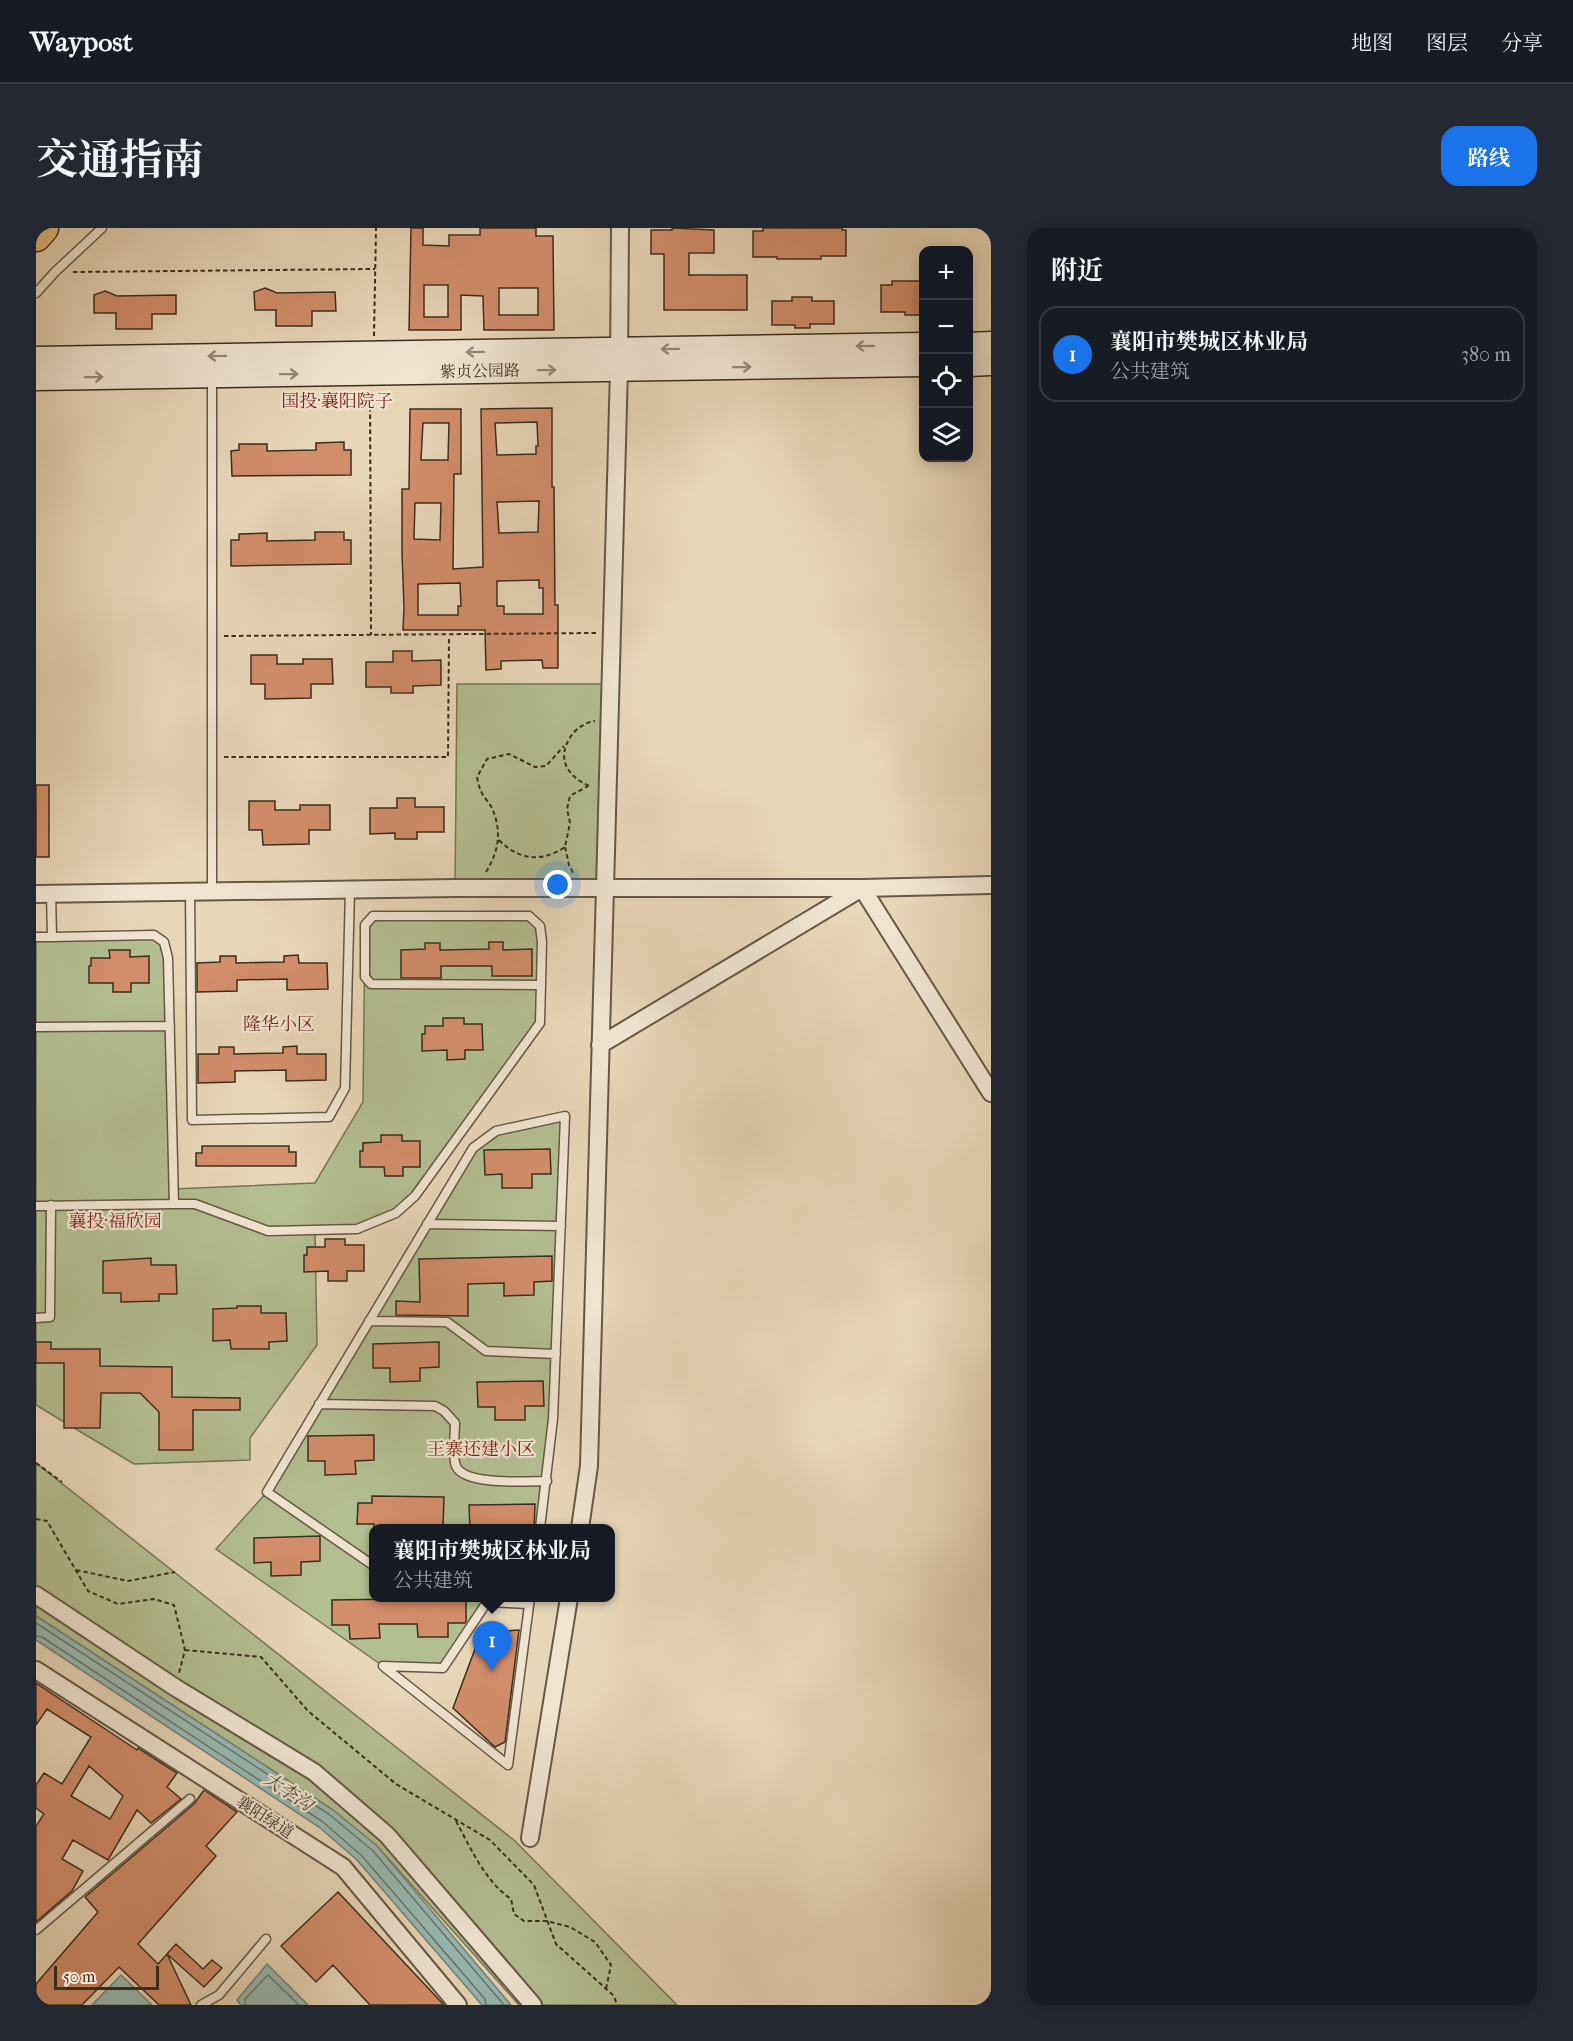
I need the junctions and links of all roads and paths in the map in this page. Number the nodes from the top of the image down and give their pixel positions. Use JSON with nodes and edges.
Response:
{"nodes":[{"id":1,"x":43,"y":228,"type":"edge"},
{"id":2,"x":102,"y":228,"type":"edge"},
{"id":3,"x":376,"y":228,"type":"edge"},
{"id":4,"x":620,"y":228,"type":"edge"},
{"id":5,"x":36,"y":236,"type":"edge"},
{"id":6,"x":375,"y":269,"type":"junction"},
{"id":7,"x":55,"y":272,"type":"junction"},
{"id":8,"x":36,"y":293,"type":"edge"},
{"id":9,"x":991,"y":344,"type":"edge"},
{"id":10,"x":919,"y":345,"type":"edge"},
{"id":11,"x":973,"y":345,"type":"edge"},
{"id":12,"x":36,"y":359,"type":"edge"},
{"id":13,"x":619,"y":359,"type":"junction"},
{"id":14,"x":372,"y":363,"type":"junction"},
{"id":15,"x":991,"y":363,"type":"edge"},
{"id":16,"x":919,"y":364,"type":"edge"},
{"id":17,"x":973,"y":364,"type":"edge"},
{"id":18,"x":212,"y":375,"type":"junction"},
{"id":19,"x":36,"y":378,"type":"edge"},
{"id":20,"x":612,"y":633,"type":"junction"},
{"id":21,"x":449,"y":634,"type":"junction"},
{"id":22,"x":371,"y":635,"type":"junction"},
{"id":23,"x":212,"y":636,"type":"junction"},
{"id":24,"x":609,"y":720,"type":"junction"},
{"id":25,"x":564,"y":746,"type":"junction"},
{"id":26,"x":212,"y":758,"type":"junction"},
{"id":27,"x":588,"y":786,"type":"junction"},
{"id":28,"x":607,"y":787,"type":"junction"},
{"id":29,"x":499,"y":840,"type":"junction"},
{"id":30,"x":565,"y":847,"type":"junction"},
{"id":31,"x":991,"y":885,"type":"edge"},
{"id":32,"x":474,"y":888,"type":"junction"},
{"id":33,"x":585,"y":888,"type":"junction"},
{"id":34,"x":605,"y":888,"type":"junction"},
{"id":35,"x":861,"y":888,"type":"junction"},
{"id":36,"x":350,"y":889,"type":"junction"},
{"id":37,"x":190,"y":891,"type":"junction"},
{"id":38,"x":212,"y":891,"type":"junction"},
{"id":39,"x":44,"y":893,"type":"edge"},
{"id":40,"x":36,"y":937,"type":"edge"},
{"id":41,"x":52,"y":937,"type":"junction"},
{"id":42,"x":541,"y":985,"type":"junction"},
{"id":43,"x":170,"y":1026,"type":"junction"},
{"id":44,"x":36,"y":1027,"type":"edge"},
{"id":45,"x":600,"y":1045,"type":"junction"},
{"id":46,"x":991,"y":1093,"type":"edge"},
{"id":47,"x":174,"y":1204,"type":"junction"},
{"id":48,"x":51,"y":1205,"type":"junction"},
{"id":49,"x":36,"y":1206,"type":"edge"},
{"id":50,"x":427,"y":1224,"type":"junction"},
{"id":51,"x":561,"y":1226,"type":"junction"},
{"id":52,"x":36,"y":1317,"type":"edge"},
{"id":53,"x":369,"y":1321,"type":"junction"},
{"id":54,"x":556,"y":1354,"type":"junction"},
{"id":55,"x":320,"y":1404,"type":"junction"},
{"id":56,"x":36,"y":1463,"type":"edge"},
{"id":57,"x":547,"y":1481,"type":"junction"},
{"id":58,"x":62,"y":1482,"type":"dead end"},
{"id":59,"x":36,"y":1519,"type":"edge"},
{"id":60,"x":541,"y":1524,"type":"edge"},
{"id":61,"x":581,"y":1524,"type":"edge"},
{"id":62,"x":369,"y":1563,"type":"edge"},
{"id":63,"x":76,"y":1570,"type":"junction"},
{"id":64,"x":175,"y":1572,"type":"dead end"},
{"id":65,"x":36,"y":1594,"type":"edge"},
{"id":66,"x":487,"y":1602,"type":"edge"},
{"id":67,"x":530,"y":1602,"type":"edge"},
{"id":68,"x":568,"y":1602,"type":"edge"},
{"id":69,"x":185,"y":1650,"type":"junction"},
{"id":70,"x":36,"y":1670,"type":"edge"},
{"id":71,"x":176,"y":1688,"type":"junction"},
{"id":72,"x":190,"y":1799,"type":"dead end"},
{"id":73,"x":455,"y":1819,"type":"junction"},
{"id":74,"x":530,"y":1838,"type":"dead end"},
{"id":75,"x":547,"y":1921,"type":"junction"},
{"id":76,"x":36,"y":1930,"type":"edge"},
{"id":77,"x":266,"y":1939,"type":"dead end"},
{"id":78,"x":606,"y":1989,"type":"junction"},
{"id":79,"x":201,"y":2005,"type":"edge"},
{"id":80,"x":458,"y":2005,"type":"edge"},
{"id":81,"x":533,"y":2005,"type":"edge"},
{"id":82,"x":617,"y":2005,"type":"edge"}],
"edges":[{"from":1,"to":5,"type":"highway"},
{"from":2,"to":7,"type":"lane"},
{"from":3,"to":6,"type":"path"},
{"from":4,"to":13,"type":"street"},
{"from":6,"to":7,"type":"path"},
{"from":6,"to":14,"type":"path"},
{"from":7,"to":8,"type":"lane"},
{"from":9,"to":11,"type":"street"},
{"from":10,"to":13,"type":"street","name":"紫贞公园路","one_way":true},
{"from":14,"to":12,"type":"street","name":"紫贞公园路","one_way":true},
{"from":13,"to":14,"type":"street","name":"紫贞公园路"},
{"from":13,"to":16,"type":"street","name":"紫贞公园路","one_way":true},
{"from":13,"to":20,"type":"street"},
{"from":18,"to":14,"type":"street","name":"紫贞公园路","one_way":true},
{"from":14,"to":22,"type":"path"},
{"from":15,"to":17,"type":"street"},
{"from":19,"to":18,"type":"street","name":"紫贞公园路","one_way":true},
{"from":18,"to":23,"type":"lane"},
{"from":20,"to":21,"type":"path"},
{"from":20,"to":24,"type":"street"},
{"from":21,"to":22,"type":"path"},
{"from":21,"to":26,"type":"path"},
{"from":22,"to":23,"type":"path"},
{"from":23,"to":26,"type":"lane"},
{"from":24,"to":25,"type":"path"},
{"from":24,"to":28,"type":"street"},
{"from":25,"to":27,"type":"path"},
{"from":25,"to":29,"type":"path"},
{"from":26,"to":38,"type":"lane"},
{"from":27,"to":28,"type":"path"},
{"from":27,"to":30,"type":"path"},
{"from":28,"to":34,"type":"street"},
{"from":29,"to":30,"type":"path"},
{"from":29,"to":32,"type":"path"},
{"from":30,"to":33,"type":"path"},
{"from":31,"to":35,"type":"street"},
{"from":32,"to":33,"type":"street"},
{"from":32,"to":36,"type":"street"},
{"from":33,"to":34,"type":"street"},
{"from":34,"to":35,"type":"street"},
{"from":34,"to":45,"type":"street"},
{"from":35,"to":45,"type":"street"},
{"from":35,"to":46,"type":"street"},
{"from":36,"to":37,"type":"lane"},
{"from":36,"to":38,"type":"street"},
{"from":37,"to":38,"type":"street"},
{"from":37,"to":39,"type":"street"},
{"from":39,"to":41,"type":"lane"},
{"from":40,"to":41,"type":"lane"},
{"from":41,"to":43,"type":"lane"},
{"from":42,"to":42,"type":"lane"},
{"from":42,"to":47,"type":"lane"},
{"from":43,"to":44,"type":"lane"},
{"from":43,"to":47,"type":"lane"},
{"from":45,"to":61,"type":"street"},
{"from":47,"to":48,"type":"lane"},
{"from":48,"to":49,"type":"lane"},
{"from":48,"to":52,"type":"lane"},
{"from":50,"to":51,"type":"lane"},
{"from":50,"to":51,"type":"lane"},
{"from":50,"to":53,"type":"lane"},
{"from":51,"to":54,"type":"lane"},
{"from":53,"to":54,"type":"lane"},
{"from":53,"to":55,"type":"lane"},
{"from":54,"to":57,"type":"lane"},
{"from":55,"to":57,"type":"lane"},
{"from":55,"to":62,"type":"lane"},
{"from":56,"to":58,"type":"path"},
{"from":57,"to":60,"type":"lane"},
{"from":59,"to":63,"type":"path"},
{"from":63,"to":64,"type":"path"},
{"from":63,"to":69,"type":"path"},
{"from":65,"to":71,"type":"street"},
{"from":66,"to":67,"type":"lane"},
{"from":68,"to":74,"type":"street"},
{"from":69,"to":71,"type":"path"},
{"from":69,"to":73,"type":"path"},
{"from":70,"to":80,"type":"street","name":"襄阳绿道"},
{"from":71,"to":81,"type":"street"},
{"from":72,"to":76,"type":"lane"},
{"from":73,"to":75,"type":"path"},
{"from":73,"to":75,"type":"path"},
{"from":75,"to":78,"type":"path"},
{"from":75,"to":78,"type":"path"},
{"from":77,"to":79,"type":"lane"},
{"from":78,"to":82,"type":"path"}]}
